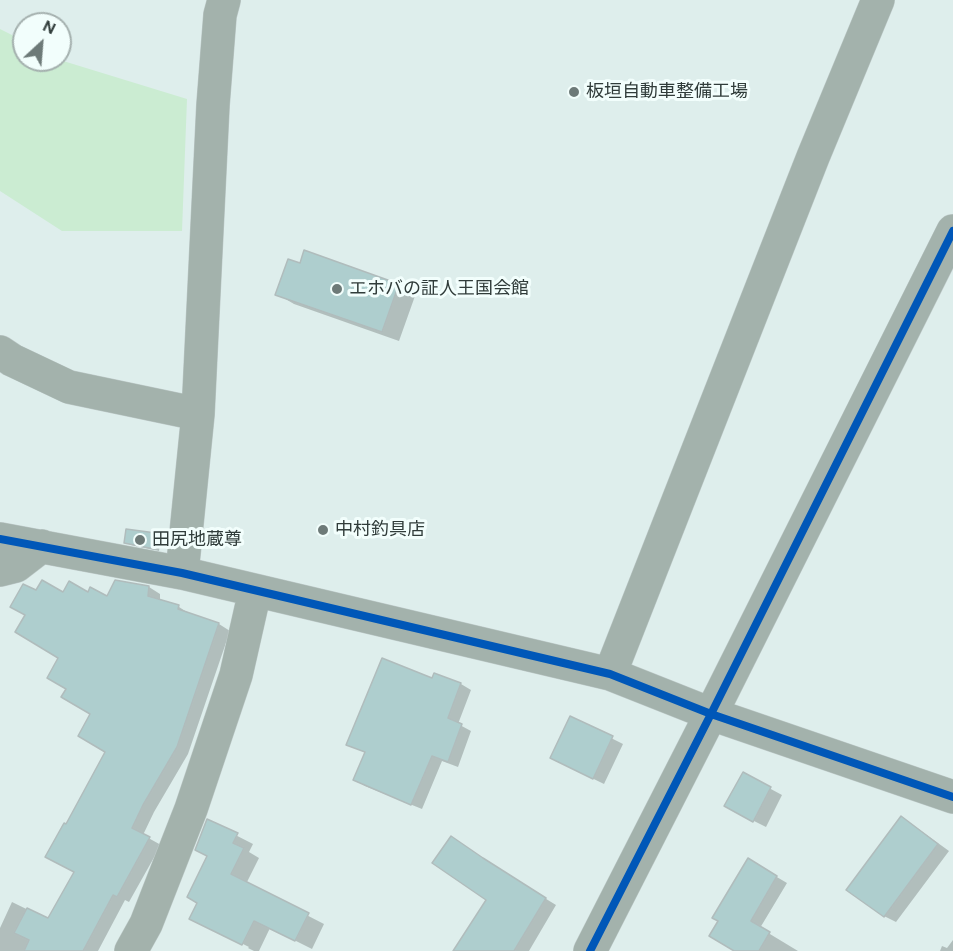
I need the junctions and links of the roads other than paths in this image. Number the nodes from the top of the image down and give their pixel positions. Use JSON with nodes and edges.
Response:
{"nodes":[{"id":1,"x":224,"y":0,"type":"edge"},
{"id":2,"x":878,"y":0,"type":"edge"},
{"id":3,"x":953,"y":231,"type":"edge"},
{"id":4,"x":0,"y":352,"type":"edge"},
{"id":5,"x":198,"y":414,"type":"junction"},
{"id":6,"x":0,"y":538,"type":"edge"},
{"id":7,"x":42,"y":546,"type":"junction"},
{"id":8,"x":0,"y":570,"type":"edge"},
{"id":9,"x":182,"y":573,"type":"junction"},
{"id":10,"x":255,"y":591,"type":"junction"},
{"id":11,"x":610,"y":674,"type":"junction"},
{"id":12,"x":711,"y":714,"type":"junction"},
{"id":13,"x":953,"y":798,"type":"edge"},
{"id":14,"x":131,"y":951,"type":"edge"},
{"id":15,"x":590,"y":951,"type":"edge"}],
"edges":[{"from":1,"to":5,"type":"street"},
{"from":2,"to":11,"type":"street"},
{"from":3,"to":12,"type":"street"},
{"from":4,"to":5,"type":"street"},
{"from":5,"to":9,"type":"street"},
{"from":6,"to":7,"type":"street"},
{"from":7,"to":8,"type":"street"},
{"from":7,"to":9,"type":"street"},
{"from":9,"to":10,"type":"street"},
{"from":10,"to":11,"type":"street"},
{"from":10,"to":14,"type":"street"},
{"from":11,"to":12,"type":"street"},
{"from":12,"to":13,"type":"street"},
{"from":12,"to":15,"type":"street"}]}
